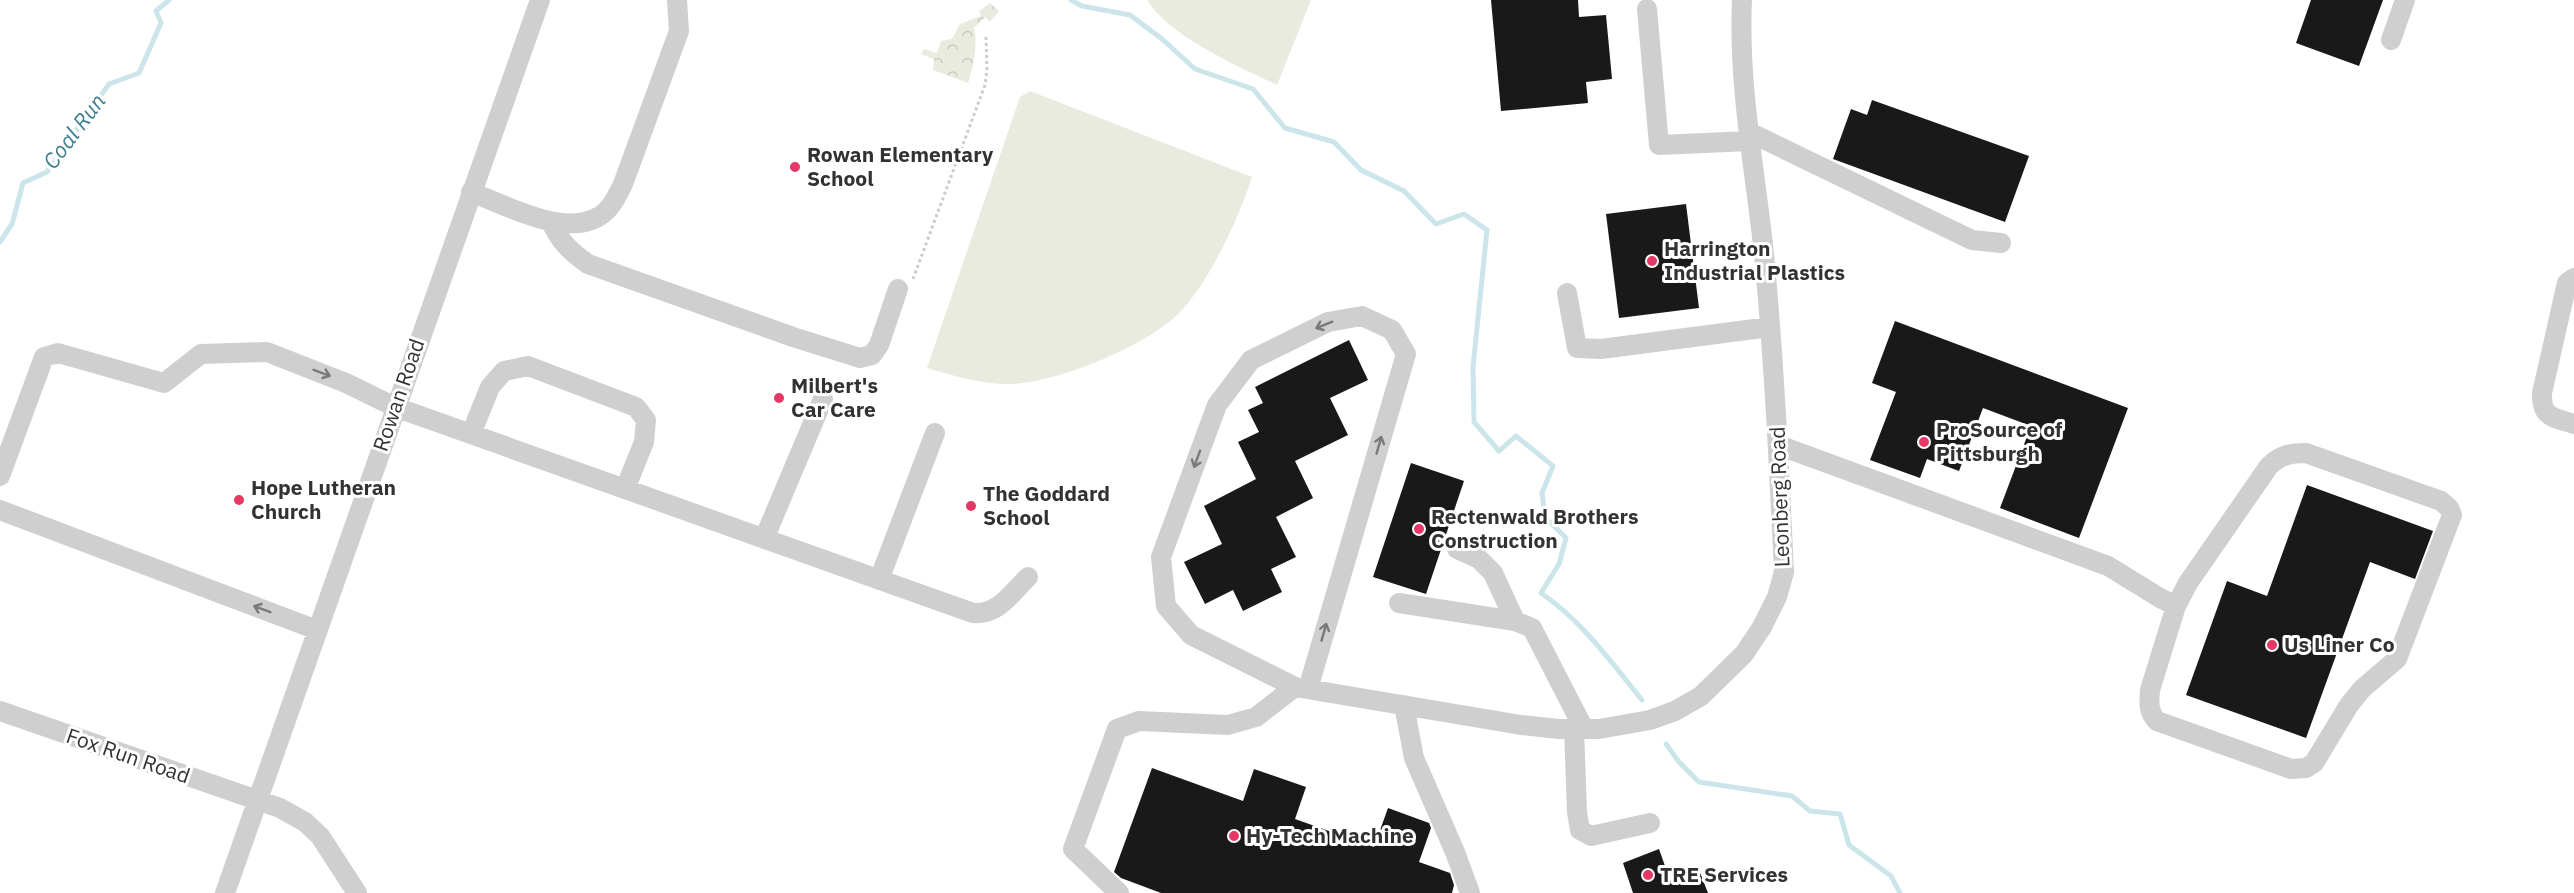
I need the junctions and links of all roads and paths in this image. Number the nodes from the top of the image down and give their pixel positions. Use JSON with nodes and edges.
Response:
{"nodes":[{"id":1,"x":540,"y":0,"type":"edge"},
{"id":2,"x":677,"y":0,"type":"edge"},
{"id":3,"x":691,"y":0,"type":"edge"},
{"id":4,"x":1742,"y":0,"type":"edge"},
{"id":5,"x":2405,"y":0,"type":"edge"},
{"id":6,"x":1647,"y":9,"type":"dead end"},
{"id":7,"x":680,"y":31,"type":"junction"},
{"id":8,"x":986,"y":36,"type":"dead end"},
{"id":9,"x":2391,"y":40,"type":"dead end"},
{"id":10,"x":1749,"y":137,"type":"junction"},
{"id":11,"x":471,"y":192,"type":"junction"},
{"id":12,"x":551,"y":222,"type":"junction"},
{"id":13,"x":2001,"y":243,"type":"dead end"},
{"id":14,"x":2574,"y":278,"type":"edge"},
{"id":15,"x":905,"y":288,"type":"joint"},
{"id":16,"x":1568,"y":293,"type":"dead end"},
{"id":17,"x":1770,"y":327,"type":"junction"},
{"id":18,"x":823,"y":399,"type":"dead end"},
{"id":19,"x":395,"y":407,"type":"junction"},
{"id":20,"x":2574,"y":424,"type":"edge"},
{"id":21,"x":935,"y":433,"type":"dead end"},
{"id":22,"x":471,"y":434,"type":"junction"},
{"id":23,"x":1778,"y":445,"type":"junction"},
{"id":24,"x":0,"y":476,"type":"edge"},
{"id":25,"x":625,"y":489,"type":"junction"},
{"id":26,"x":0,"y":510,"type":"edge"},
{"id":27,"x":765,"y":539,"type":"junction"},
{"id":28,"x":1457,"y":549,"type":"dead end"},
{"id":29,"x":1028,"y":577,"type":"dead end"},
{"id":30,"x":879,"y":580,"type":"junction"},
{"id":31,"x":1399,"y":603,"type":"dead end"},
{"id":32,"x":2176,"y":606,"type":"junction"},
{"id":33,"x":1515,"y":621,"type":"junction"},
{"id":34,"x":317,"y":630,"type":"junction"},
{"id":35,"x":1301,"y":688,"type":"junction"},
{"id":36,"x":1404,"y":705,"type":"junction"},
{"id":37,"x":0,"y":711,"type":"edge"},
{"id":38,"x":1579,"y":729,"type":"junction"},
{"id":39,"x":257,"y":801,"type":"junction"},
{"id":40,"x":1650,"y":823,"type":"dead end"},
{"id":41,"x":225,"y":893,"type":"edge"},
{"id":42,"x":357,"y":893,"type":"edge"},
{"id":43,"x":1119,"y":893,"type":"edge"},
{"id":44,"x":1470,"y":893,"type":"edge"}],
"edges":[{"from":1,"to":11,"type":"street","name":"Rowan Road"},
{"from":2,"to":7,"type":"street"},
{"from":3,"to":7,"type":"street"},
{"from":4,"to":10,"type":"street","name":"Leonberg Road"},
{"from":5,"to":9,"type":"street"},
{"from":6,"to":10,"type":"street"},
{"from":7,"to":12,"type":"street"},
{"from":8,"to":15,"type":"path"},
{"from":10,"to":13,"type":"street"},
{"from":10,"to":17,"type":"street","name":"Leonberg Road"},
{"from":11,"to":12,"type":"street"},
{"from":11,"to":19,"type":"street","name":"Rowan Road"},
{"from":12,"to":15,"type":"street"},
{"from":14,"to":20,"type":"street"},
{"from":16,"to":17,"type":"street"},
{"from":17,"to":23,"type":"street","name":"Leonberg Road"},
{"from":18,"to":27,"type":"street"},
{"from":19,"to":22,"type":"street"},
{"from":24,"to":19,"type":"street","one_way":true},
{"from":19,"to":34,"type":"street","name":"Rowan Road"},
{"from":21,"to":30,"type":"street"},
{"from":22,"to":25,"type":"street"},
{"from":22,"to":25,"type":"street"},
{"from":23,"to":32,"type":"street"},
{"from":23,"to":38,"type":"street","name":"Leonberg Road"},
{"from":25,"to":27,"type":"street"},
{"from":34,"to":26,"type":"street","one_way":true},
{"from":27,"to":30,"type":"street"},
{"from":28,"to":33,"type":"street"},
{"from":29,"to":30,"type":"street"},
{"from":31,"to":33,"type":"street"},
{"from":32,"to":32,"type":"street"},
{"from":33,"to":38,"type":"street"},
{"from":34,"to":39,"type":"street","name":"Rowan Road"},
{"from":35,"to":35,"type":"street","name":"Leonberg Road","one_way":true},
{"from":35,"to":36,"type":"street","name":"Leonberg Road"},
{"from":35,"to":43,"type":"street"},
{"from":36,"to":38,"type":"street","name":"Leonberg Road"},
{"from":36,"to":44,"type":"street"},
{"from":37,"to":39,"type":"street","name":"Fox Run Road"},
{"from":38,"to":40,"type":"street"},
{"from":39,"to":41,"type":"street","name":"Rowan Road"},
{"from":39,"to":42,"type":"street","name":"Fox Run Road"}]}
